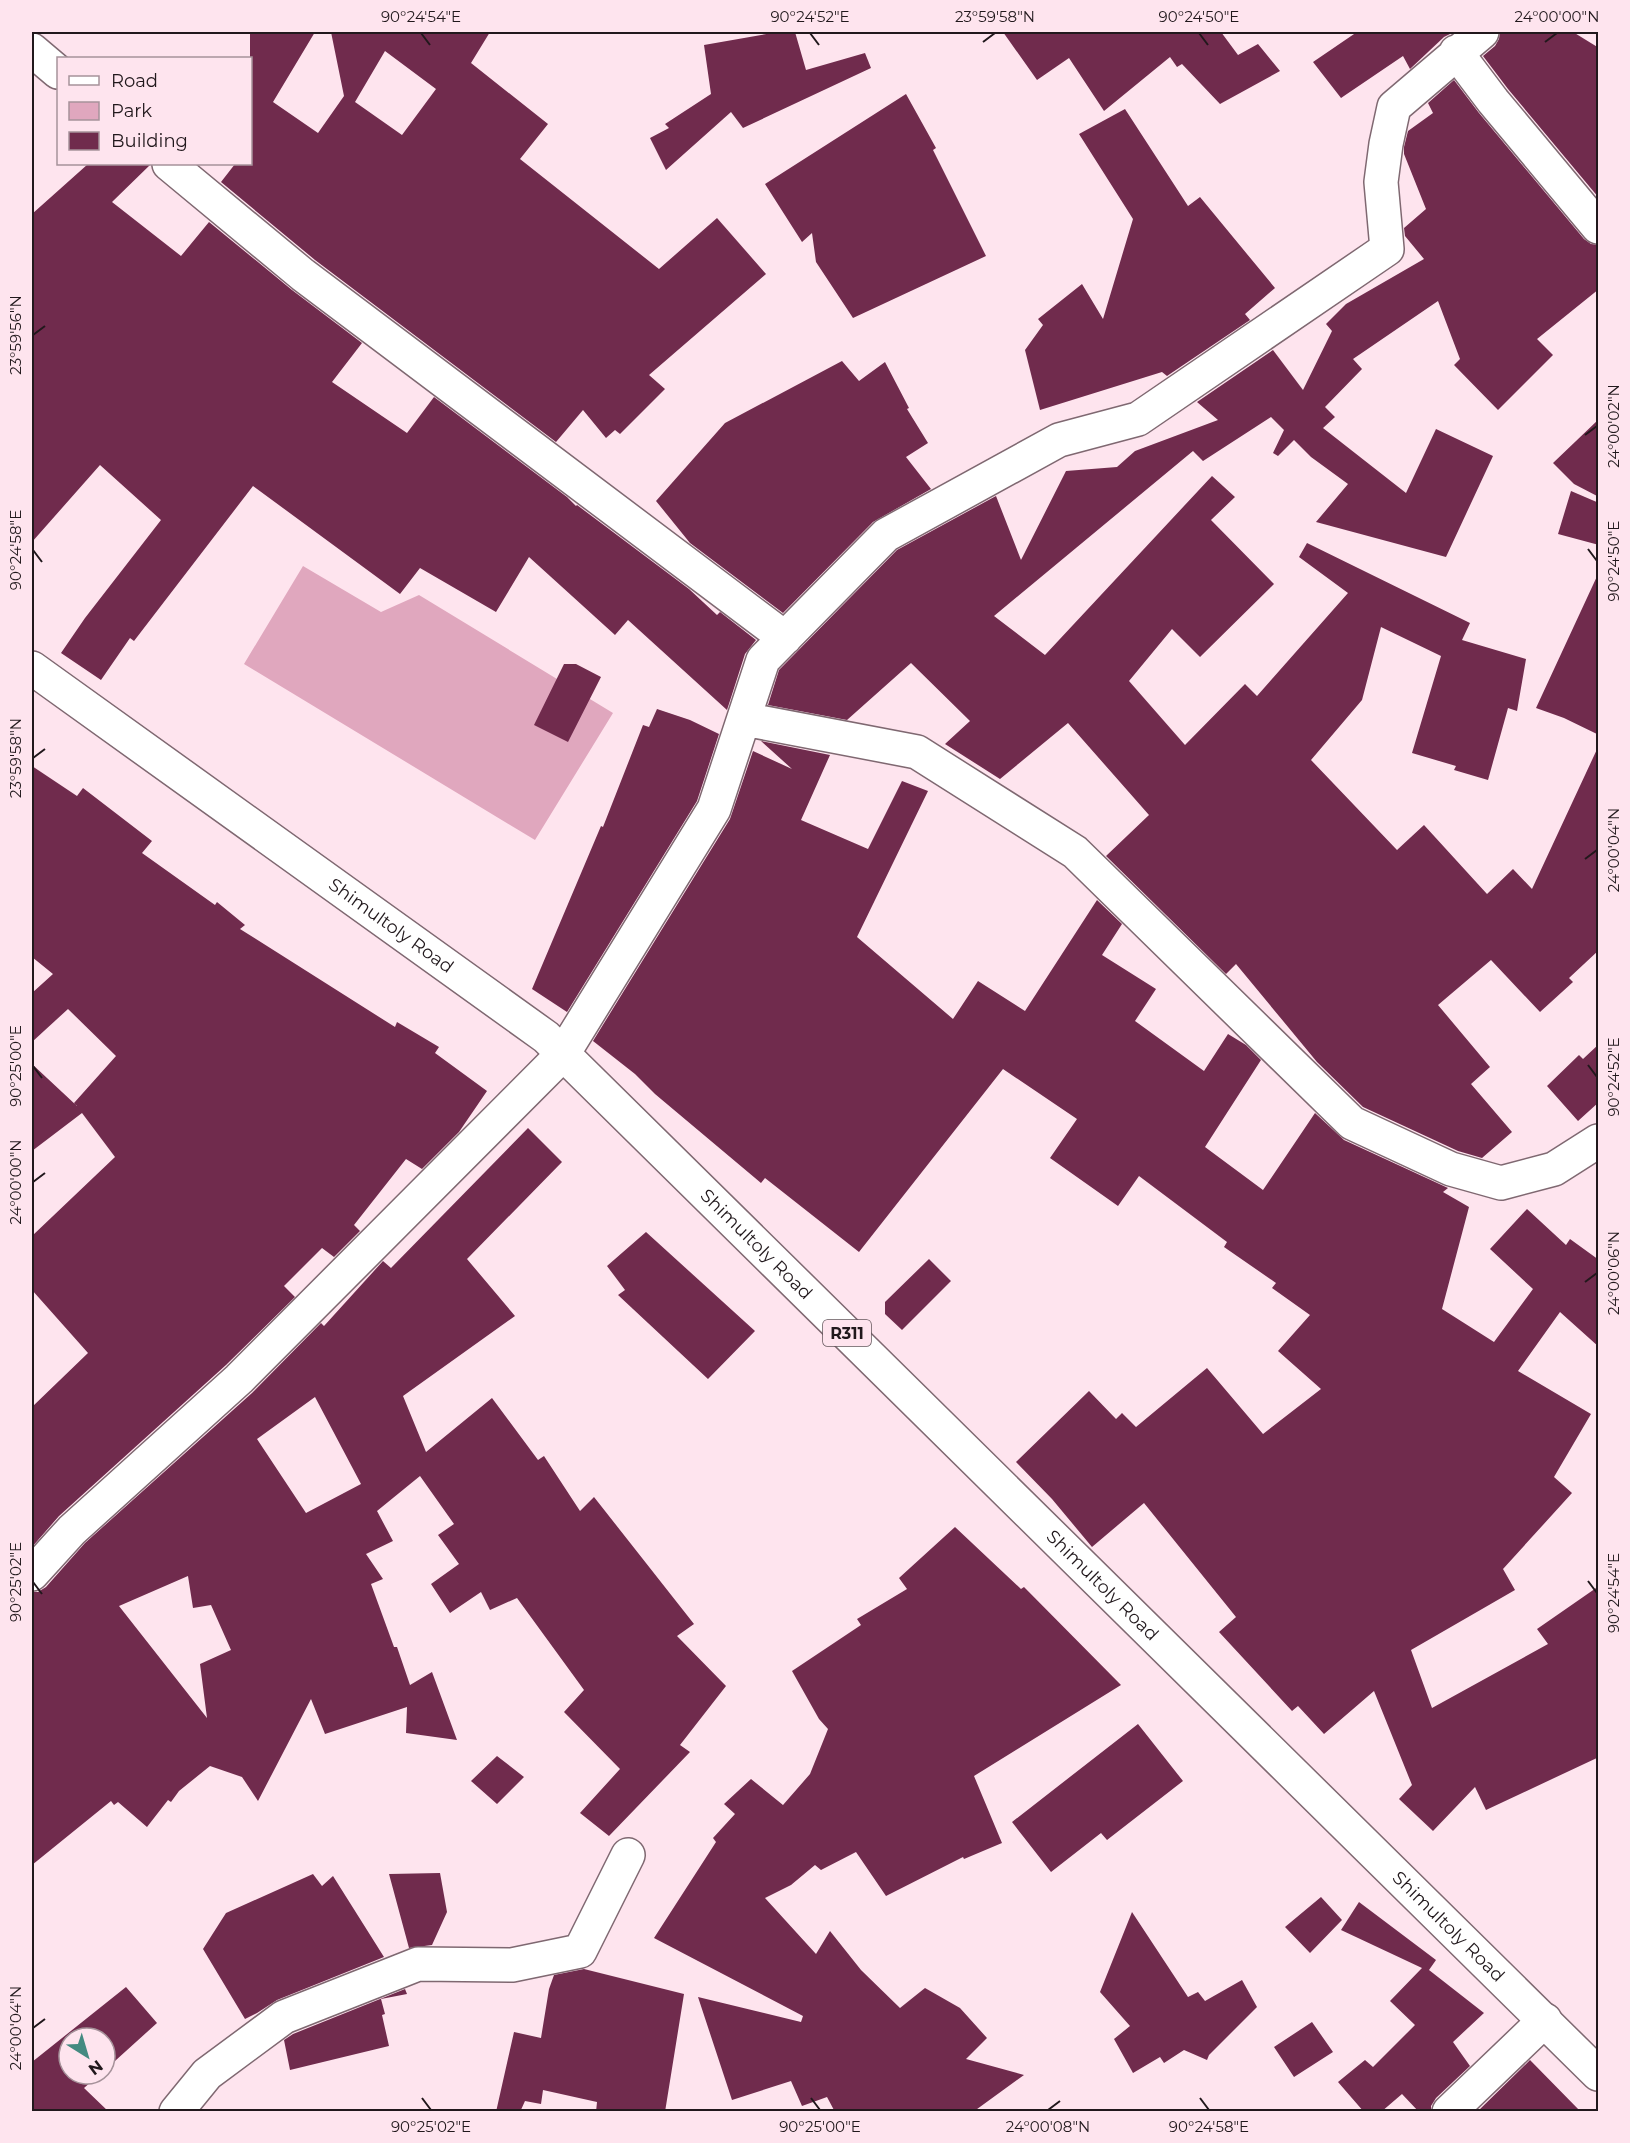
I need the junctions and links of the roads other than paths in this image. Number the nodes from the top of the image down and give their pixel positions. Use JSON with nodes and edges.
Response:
{"nodes":[{"id":1,"x":1482,"y":32,"type":"edge"},
{"id":2,"x":32,"y":50,"type":"edge"},
{"id":3,"x":1456,"y":52,"type":"junction"},
{"id":4,"x":57,"y":71,"type":"edge"},
{"id":5,"x":170,"y":165,"type":"edge"},
{"id":6,"x":1599,"y":227,"type":"edge"},
{"id":7,"x":785,"y":638,"type":"junction"},
{"id":8,"x":32,"y":668,"type":"edge"},
{"id":9,"x":744,"y":719,"type":"junction"},
{"id":10,"x":563,"y":1054,"type":"junction"},
{"id":11,"x":1599,"y":1141,"type":"edge"},
{"id":12,"x":32,"y":1574,"type":"edge"},
{"id":13,"x":628,"y":1855,"type":"dead end"},
{"id":14,"x":1545,"y":2020,"type":"junction"},
{"id":15,"x":1599,"y":2074,"type":"edge"},
{"id":16,"x":176,"y":2112,"type":"edge"},
{"id":17,"x":1449,"y":2112,"type":"edge"}],
"edges":[{"from":1,"to":3,"type":"street"},
{"from":2,"to":4,"type":"street"},
{"from":3,"to":6,"type":"street"},
{"from":3,"to":7,"type":"street"},
{"from":5,"to":7,"type":"street"},
{"from":7,"to":9,"type":"street"},
{"from":8,"to":10,"type":"street","name":"Shimultoly Road","number":"R311"},
{"from":9,"to":10,"type":"street"},
{"from":9,"to":11,"type":"street"},
{"from":10,"to":12,"type":"street"},
{"from":10,"to":14,"type":"street","name":"Shimultoly Road","number":"R311"},
{"from":13,"to":16,"type":"street"},
{"from":14,"to":15,"type":"street","name":"Shimultoly Road","number":"R311"},
{"from":14,"to":17,"type":"street"}]}
